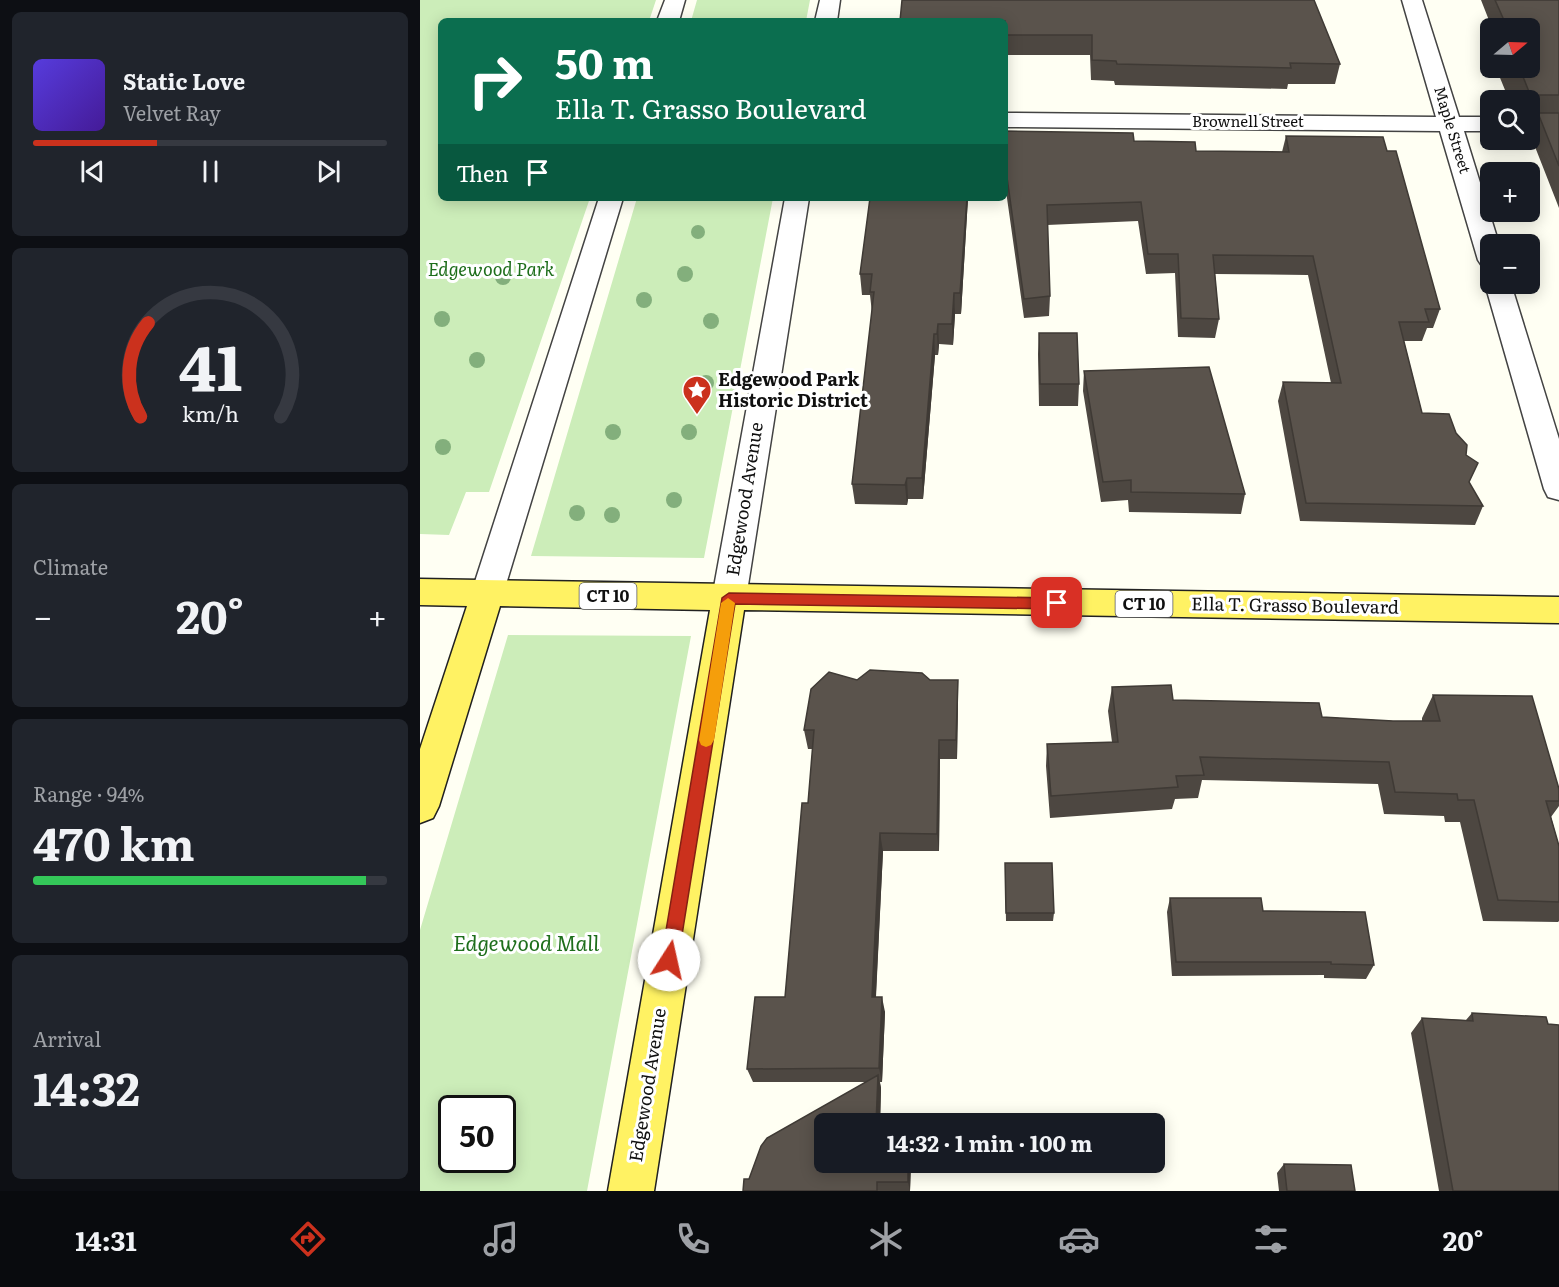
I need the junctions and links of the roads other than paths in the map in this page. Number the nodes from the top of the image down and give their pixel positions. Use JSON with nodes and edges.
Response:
{"nodes":[{"id":1,"x":675,"y":0,"type":"edge"},
{"id":2,"x":830,"y":0,"type":"edge"},
{"id":3,"x":1412,"y":0,"type":"edge"},
{"id":4,"x":669,"y":18,"type":"edge"},
{"id":5,"x":827,"y":18,"type":"edge"},
{"id":6,"x":1008,"y":120,"type":"edge"},
{"id":7,"x":1450,"y":124,"type":"junction"},
{"id":8,"x":1480,"y":124,"type":"edge"},
{"id":9,"x":1540,"y":125,"type":"edge"},
{"id":10,"x":1559,"y":125,"type":"edge"},
{"id":11,"x":610,"y":201,"type":"edge"},
{"id":12,"x":796,"y":201,"type":"edge"},
{"id":13,"x":1483,"y":234,"type":"edge"},
{"id":14,"x":1501,"y":294,"type":"edge"},
{"id":15,"x":1559,"y":489,"type":"edge"},
{"id":16,"x":420,"y":592,"type":"edge"},
{"id":17,"x":487,"y":594,"type":"junction"},
{"id":18,"x":729,"y":598,"type":"junction"},
{"id":19,"x":1559,"y":610,"type":"edge"},
{"id":20,"x":420,"y":806,"type":"edge"},
{"id":21,"x":631,"y":1191,"type":"edge"}],
"edges":[{"from":1,"to":4,"type":"street"},
{"from":2,"to":5,"type":"street"},
{"from":3,"to":7,"type":"street","name":"Maple Street"},
{"from":6,"to":7,"type":"street","name":"Brownell Street"},
{"from":7,"to":8,"type":"street","name":"Brownell Street"},
{"from":7,"to":13,"type":"street","name":"Maple Street"},
{"from":9,"to":10,"type":"street"},
{"from":11,"to":17,"type":"street"},
{"from":12,"to":18,"type":"street","name":"Edgewood Avenue"},
{"from":14,"to":15,"type":"street"},
{"from":16,"to":17,"type":"main road","name":"Ella T. Grasso Boulevard","number":"CT 10"},
{"from":17,"to":18,"type":"main road","name":"Ella T. Grasso Boulevard","number":"CT 10"},
{"from":17,"to":20,"type":"main road"},
{"from":18,"to":19,"type":"main road","name":"Ella T. Grasso Boulevard","number":"CT 10"},
{"from":18,"to":21,"type":"main road","name":"Edgewood Avenue"}]}
